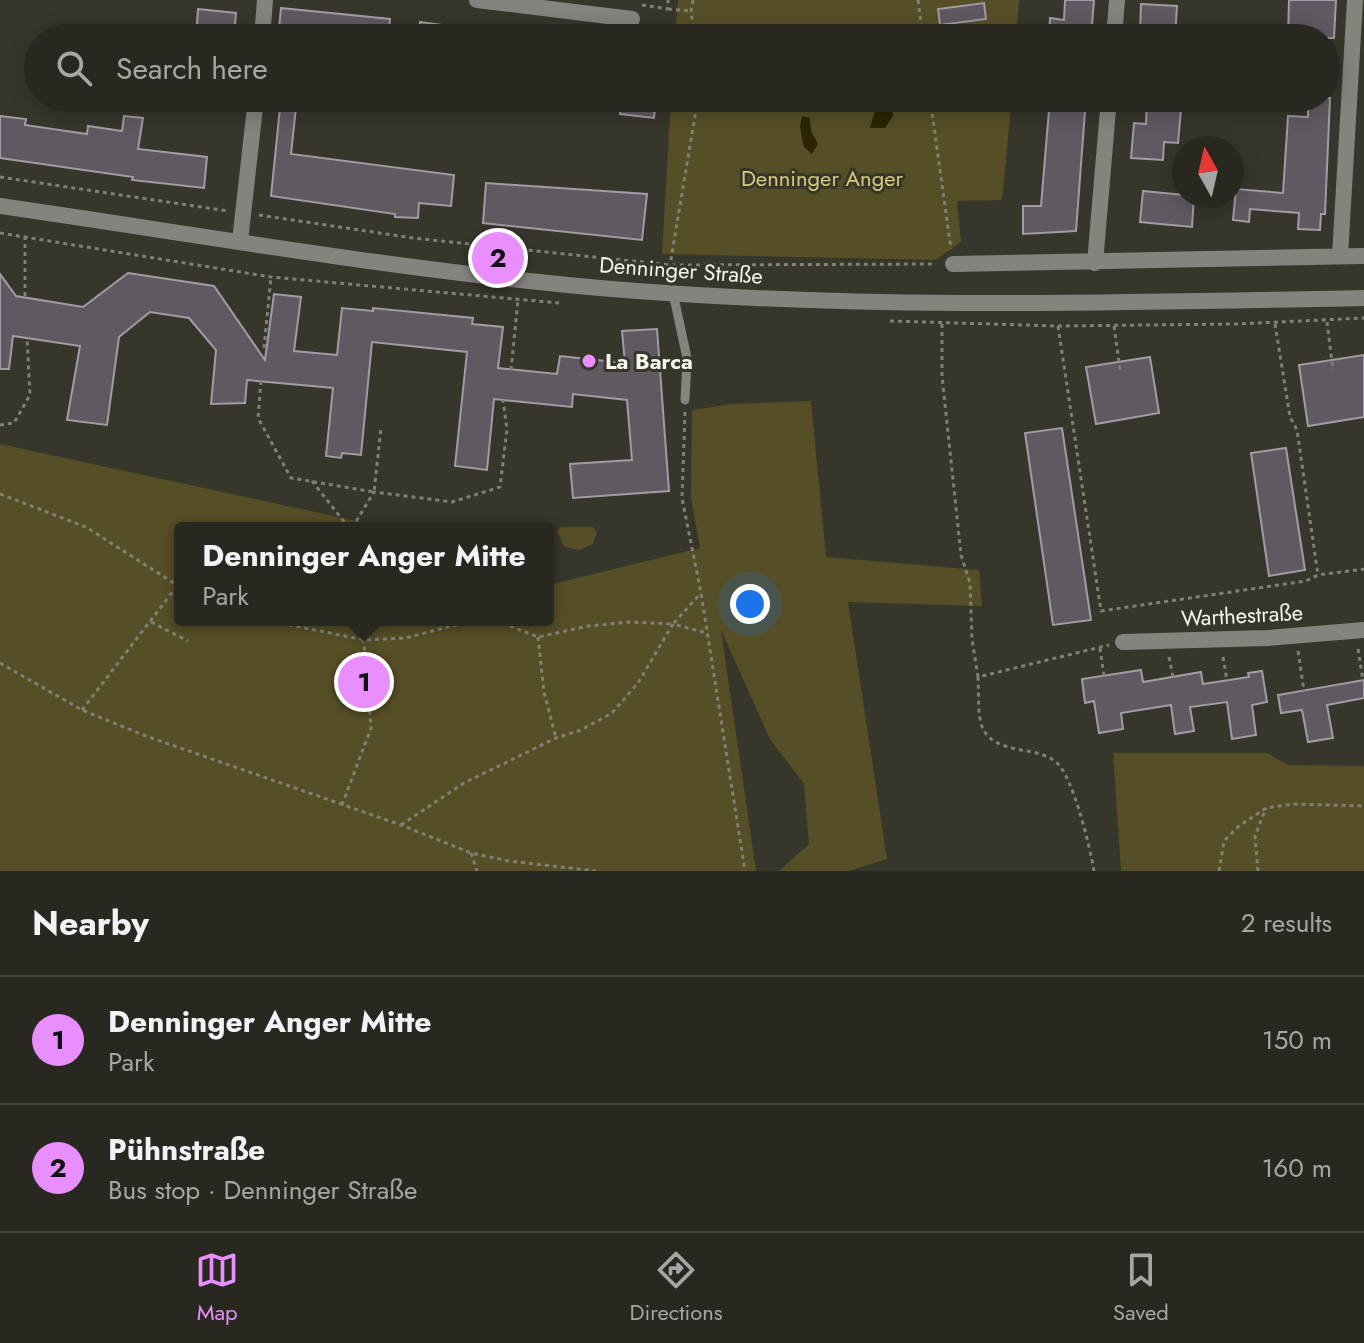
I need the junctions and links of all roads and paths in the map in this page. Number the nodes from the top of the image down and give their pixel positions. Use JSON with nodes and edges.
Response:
{"nodes":[{"id":1,"x":265,"y":0,"type":"edge"},
{"id":2,"x":477,"y":0,"type":"edge"},
{"id":3,"x":668,"y":0,"type":"edge"},
{"id":4,"x":693,"y":0,"type":"edge"},
{"id":5,"x":918,"y":0,"type":"edge"},
{"id":6,"x":1117,"y":0,"type":"edge"},
{"id":7,"x":1355,"y":0,"type":"edge"},
{"id":8,"x":668,"y":9,"type":"junction"},
{"id":9,"x":691,"y":11,"type":"junction"},
{"id":10,"x":633,"y":12,"type":"joint"},
{"id":11,"x":263,"y":24,"type":"edge"},
{"id":12,"x":693,"y":24,"type":"edge"},
{"id":13,"x":921,"y":24,"type":"edge"},
{"id":14,"x":1115,"y":24,"type":"edge"},
{"id":15,"x":254,"y":112,"type":"edge"},
{"id":16,"x":696,"y":112,"type":"edge"},
{"id":17,"x":932,"y":112,"type":"edge"},
{"id":18,"x":1108,"y":112,"type":"edge"},
{"id":19,"x":0,"y":177,"type":"edge"},
{"id":20,"x":0,"y":206,"type":"edge"},
{"id":21,"x":243,"y":213,"type":"junction"},
{"id":22,"x":25,"y":236,"type":"dead end"},
{"id":23,"x":240,"y":241,"type":"junction"},
{"id":24,"x":1340,"y":256,"type":"junction"},
{"id":25,"x":1364,"y":256,"type":"edge"},
{"id":26,"x":1095,"y":263,"type":"junction"},
{"id":27,"x":953,"y":264,"type":"junction"},
{"id":28,"x":670,"y":265,"type":"junction"},
{"id":29,"x":271,"y":277,"type":"dead end"},
{"id":30,"x":673,"y":293,"type":"junction"},
{"id":31,"x":25,"y":298,"type":"dead end"},
{"id":32,"x":1364,"y":298,"type":"edge"},
{"id":33,"x":518,"y":300,"type":"dead end"},
{"id":34,"x":1327,"y":320,"type":"dead end"},
{"id":35,"x":1275,"y":322,"type":"dead end"},
{"id":36,"x":942,"y":323,"type":"dead end"},
{"id":37,"x":1058,"y":326,"type":"dead end"},
{"id":38,"x":1114,"y":326,"type":"dead end"},
{"id":39,"x":27,"y":338,"type":"dead end"},
{"id":40,"x":264,"y":348,"type":"dead end"},
{"id":41,"x":511,"y":370,"type":"dead end"},
{"id":42,"x":1120,"y":370,"type":"dead end"},
{"id":43,"x":1333,"y":370,"type":"dead end"},
{"id":44,"x":261,"y":381,"type":"dead end"},
{"id":45,"x":503,"y":400,"type":"dead end"},
{"id":46,"x":685,"y":400,"type":"joint"},
{"id":47,"x":0,"y":425,"type":"edge"},
{"id":48,"x":381,"y":428,"type":"dead end"},
{"id":49,"x":312,"y":481,"type":"junction"},
{"id":50,"x":374,"y":492,"type":"junction"},
{"id":51,"x":0,"y":494,"type":"edge"},
{"id":52,"x":345,"y":522,"type":"edge"},
{"id":53,"x":354,"y":522,"type":"edge"},
{"id":54,"x":1364,"y":569,"type":"edge"},
{"id":55,"x":1318,"y":575,"type":"junction"},
{"id":56,"x":174,"y":583,"type":"edge"},
{"id":57,"x":174,"y":591,"type":"edge"},
{"id":58,"x":701,"y":593,"type":"junction"},
{"id":59,"x":151,"y":622,"type":"junction"},
{"id":60,"x":673,"y":624,"type":"junction"},
{"id":61,"x":295,"y":626,"type":"edge"},
{"id":62,"x":363,"y":626,"type":"edge"},
{"id":63,"x":451,"y":626,"type":"edge"},
{"id":64,"x":510,"y":626,"type":"edge"},
{"id":65,"x":1360,"y":630,"type":"edge"},
{"id":66,"x":707,"y":633,"type":"junction"},
{"id":67,"x":1295,"y":635,"type":"junction"},
{"id":68,"x":538,"y":637,"type":"junction"},
{"id":69,"x":1220,"y":639,"type":"junction"},
{"id":70,"x":365,"y":640,"type":"junction"},
{"id":71,"x":188,"y":641,"type":"dead end"},
{"id":72,"x":1123,"y":642,"type":"joint"},
{"id":73,"x":1100,"y":648,"type":"junction"},
{"id":74,"x":0,"y":663,"type":"edge"},
{"id":75,"x":1104,"y":676,"type":"dead end"},
{"id":76,"x":978,"y":677,"type":"junction"},
{"id":77,"x":1227,"y":681,"type":"dead end"},
{"id":78,"x":1363,"y":681,"type":"edge"},
{"id":79,"x":1304,"y":691,"type":"dead end"},
{"id":80,"x":82,"y":710,"type":"junction"},
{"id":81,"x":556,"y":738,"type":"junction"},
{"id":82,"x":342,"y":805,"type":"junction"},
{"id":83,"x":1364,"y":806,"type":"edge"},
{"id":84,"x":1266,"y":808,"type":"junction"},
{"id":85,"x":401,"y":825,"type":"junction"},
{"id":86,"x":471,"y":853,"type":"junction"},
{"id":87,"x":477,"y":871,"type":"edge"},
{"id":88,"x":596,"y":871,"type":"edge"},
{"id":89,"x":745,"y":871,"type":"edge"},
{"id":90,"x":1094,"y":871,"type":"edge"},
{"id":91,"x":1219,"y":871,"type":"edge"},
{"id":92,"x":1258,"y":871,"type":"edge"}],
"edges":[{"from":1,"to":11,"type":"street"},
{"from":2,"to":10,"type":"street"},
{"from":3,"to":8,"type":"path"},
{"from":4,"to":9,"type":"path"},
{"from":5,"to":13,"type":"path"},
{"from":6,"to":14,"type":"street"},
{"from":7,"to":24,"type":"street"},
{"from":8,"to":9,"type":"path"},
{"from":8,"to":10,"type":"path"},
{"from":9,"to":12,"type":"path"},
{"from":15,"to":21,"type":"street"},
{"from":16,"to":28,"type":"path"},
{"from":17,"to":27,"type":"path"},
{"from":18,"to":26,"type":"street"},
{"from":19,"to":21,"type":"path","name":"Denninger Straße"},
{"from":20,"to":23,"type":"street","name":"Denninger Straße"},
{"from":21,"to":23,"type":"street"},
{"from":21,"to":28,"type":"path","name":"Denninger Straße"},
{"from":22,"to":31,"type":"path"},
{"from":23,"to":30,"type":"street","name":"Denninger Straße"},
{"from":24,"to":25,"type":"street"},
{"from":24,"to":26,"type":"street"},
{"from":26,"to":27,"type":"street"},
{"from":27,"to":28,"type":"path","name":"Denninger Straße"},
{"from":28,"to":30,"type":"path"},
{"from":29,"to":40,"type":"path"},
{"from":30,"to":32,"type":"street","name":"Denninger Straße"},
{"from":30,"to":46,"type":"lane"},
{"from":33,"to":41,"type":"path"},
{"from":34,"to":43,"type":"path"},
{"from":35,"to":55,"type":"path"},
{"from":36,"to":76,"type":"path"},
{"from":37,"to":55,"type":"path"},
{"from":38,"to":42,"type":"path"},
{"from":39,"to":47,"type":"path"},
{"from":44,"to":49,"type":"path"},
{"from":45,"to":50,"type":"path"},
{"from":46,"to":58,"type":"path"},
{"from":48,"to":50,"type":"path"},
{"from":49,"to":50,"type":"path"},
{"from":49,"to":52,"type":"path"},
{"from":50,"to":53,"type":"path"},
{"from":51,"to":56,"type":"path"},
{"from":54,"to":55,"type":"path"},
{"from":57,"to":59,"type":"path"},
{"from":58,"to":60,"type":"path"},
{"from":58,"to":66,"type":"path"},
{"from":59,"to":71,"type":"path"},
{"from":59,"to":80,"type":"path"},
{"from":60,"to":66,"type":"path"},
{"from":60,"to":68,"type":"path"},
{"from":60,"to":81,"type":"path"},
{"from":61,"to":70,"type":"path"},
{"from":62,"to":70,"type":"path"},
{"from":63,"to":70,"type":"path"},
{"from":64,"to":68,"type":"path"},
{"from":65,"to":67,"type":"street","name":"Warthestraße"},
{"from":65,"to":78,"type":"path"},
{"from":66,"to":89,"type":"path"},
{"from":67,"to":69,"type":"street","name":"Warthestraße"},
{"from":67,"to":79,"type":"path"},
{"from":68,"to":81,"type":"path"},
{"from":69,"to":72,"type":"street","name":"Warthestraße"},
{"from":69,"to":77,"type":"path"},
{"from":70,"to":82,"type":"path"},
{"from":72,"to":73,"type":"path"},
{"from":73,"to":75,"type":"path"},
{"from":73,"to":76,"type":"path"},
{"from":74,"to":80,"type":"path"},
{"from":76,"to":90,"type":"path"},
{"from":80,"to":82,"type":"path"},
{"from":81,"to":85,"type":"path"},
{"from":82,"to":85,"type":"path"},
{"from":83,"to":84,"type":"path"},
{"from":84,"to":91,"type":"path"},
{"from":84,"to":92,"type":"path"},
{"from":85,"to":86,"type":"path"},
{"from":86,"to":87,"type":"path"},
{"from":86,"to":88,"type":"path"}]}
